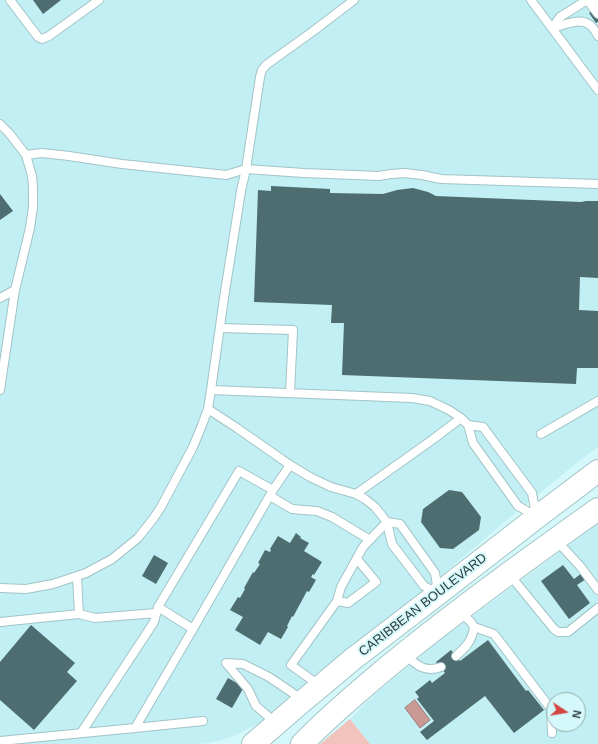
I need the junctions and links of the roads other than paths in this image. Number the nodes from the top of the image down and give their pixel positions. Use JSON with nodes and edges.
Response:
{"nodes":[{"id":1,"x":10,"y":0,"type":"edge"},
{"id":2,"x":99,"y":0,"type":"edge"},
{"id":3,"x":354,"y":0,"type":"edge"},
{"id":4,"x":531,"y":0,"type":"edge"},
{"id":5,"x":588,"y":0,"type":"edge"},
{"id":6,"x":594,"y":0,"type":"edge"},
{"id":7,"x":598,"y":5,"type":"edge"},
{"id":8,"x":598,"y":14,"type":"edge"},
{"id":9,"x":552,"y":28,"type":"junction"},
{"id":10,"x":598,"y":36,"type":"edge"},
{"id":11,"x":598,"y":90,"type":"edge"},
{"id":12,"x":0,"y":124,"type":"edge"},
{"id":13,"x":26,"y":155,"type":"junction"},
{"id":14,"x":246,"y":169,"type":"junction"},
{"id":15,"x":598,"y":184,"type":"edge"},
{"id":16,"x":15,"y":290,"type":"junction"},
{"id":17,"x":0,"y":298,"type":"edge"},
{"id":18,"x":220,"y":328,"type":"junction"},
{"id":19,"x":0,"y":390,"type":"edge"},
{"id":20,"x":211,"y":390,"type":"junction"},
{"id":21,"x":290,"y":393,"type":"junction"},
{"id":22,"x":598,"y":401,"type":"edge"},
{"id":23,"x":208,"y":409,"type":"junction"},
{"id":24,"x":461,"y":418,"type":"junction"},
{"id":25,"x":468,"y":425,"type":"junction"},
{"id":26,"x":541,"y":434,"type":"dead end"},
{"id":27,"x":290,"y":465,"type":"junction"},
{"id":28,"x":598,"y":471,"type":"edge"},
{"id":29,"x":272,"y":493,"type":"junction"},
{"id":30,"x":356,"y":494,"type":"junction"},
{"id":31,"x":598,"y":509,"type":"edge"},
{"id":32,"x":536,"y":517,"type":"junction"},
{"id":33,"x":387,"y":522,"type":"junction"},
{"id":34,"x":370,"y":540,"type":"junction"},
{"id":35,"x":556,"y":540,"type":"junction"},
{"id":36,"x":356,"y":559,"type":"junction"},
{"id":37,"x":509,"y":574,"type":"junction"},
{"id":38,"x":77,"y":577,"type":"junction"},
{"id":39,"x":0,"y":588,"type":"edge"},
{"id":40,"x":598,"y":590,"type":"edge"},
{"id":41,"x":439,"y":593,"type":"junction"},
{"id":42,"x":337,"y":601,"type":"junction"},
{"id":43,"x":598,"y":608,"type":"edge"},
{"id":44,"x":157,"y":610,"type":"junction"},
{"id":45,"x":459,"y":611,"type":"junction"},
{"id":46,"x":79,"y":614,"type":"junction"},
{"id":47,"x":0,"y":622,"type":"edge"},
{"id":48,"x":474,"y":627,"type":"junction"},
{"id":49,"x":193,"y":628,"type":"junction"},
{"id":50,"x":405,"y":653,"type":"junction"},
{"id":51,"x":456,"y":656,"type":"dead end"},
{"id":52,"x":440,"y":667,"type":"dead end"},
{"id":53,"x":320,"y":686,"type":"junction"},
{"id":54,"x":304,"y":700,"type":"junction"},
{"id":55,"x":202,"y":721,"type":"dead end"},
{"id":56,"x":276,"y":724,"type":"junction"},
{"id":57,"x":135,"y":728,"type":"junction"},
{"id":58,"x":81,"y":733,"type":"junction"},
{"id":59,"x":552,"y":733,"type":"dead end"},
{"id":60,"x":0,"y":741,"type":"edge"},
{"id":61,"x":253,"y":744,"type":"edge"},
{"id":62,"x":302,"y":744,"type":"edge"}],
"edges":[{"from":1,"to":2,"type":"lane"},
{"from":3,"to":14,"type":"lane"},
{"from":4,"to":9,"type":"lane"},
{"from":5,"to":8,"type":"lane"},
{"from":5,"to":9,"type":"lane"},
{"from":6,"to":7,"type":"lane"},
{"from":9,"to":10,"type":"lane"},
{"from":9,"to":11,"type":"lane"},
{"from":12,"to":13,"type":"lane"},
{"from":13,"to":14,"type":"lane"},
{"from":13,"to":16,"type":"lane"},
{"from":14,"to":15,"type":"lane"},
{"from":14,"to":18,"type":"lane"},
{"from":16,"to":17,"type":"lane"},
{"from":16,"to":19,"type":"lane"},
{"from":18,"to":20,"type":"lane"},
{"from":18,"to":21,"type":"lane"},
{"from":20,"to":21,"type":"lane"},
{"from":20,"to":23,"type":"lane"},
{"from":21,"to":24,"type":"lane"},
{"from":22,"to":26,"type":"lane"},
{"from":23,"to":27,"type":"lane"},
{"from":23,"to":38,"type":"lane"},
{"from":24,"to":25,"type":"lane"},
{"from":24,"to":30,"type":"lane"},
{"from":25,"to":32,"type":"lane"},
{"from":25,"to":32,"type":"lane"},
{"from":27,"to":29,"type":"lane"},
{"from":27,"to":30,"type":"lane"},
{"from":28,"to":32,"type":"main road","name":"CARIBBEAN BOULEVARD"},
{"from":29,"to":34,"type":"lane"},
{"from":29,"to":44,"type":"lane"},
{"from":29,"to":49,"type":"lane"},
{"from":30,"to":33,"type":"lane"},
{"from":31,"to":35,"type":"main road","name":"CARIBBEAN BOULEVARD"},
{"from":32,"to":35,"type":"main road"},
{"from":32,"to":41,"type":"main road","name":"CARIBBEAN BOULEVARD"},
{"from":33,"to":34,"type":"lane"},
{"from":33,"to":41,"type":"lane"},
{"from":33,"to":41,"type":"lane"},
{"from":34,"to":36,"type":"lane"},
{"from":35,"to":37,"type":"main road","name":"CARIBBEAN BOULEVARD"},
{"from":35,"to":40,"type":"lane"},
{"from":36,"to":42,"type":"lane"},
{"from":36,"to":42,"type":"lane"},
{"from":37,"to":43,"type":"lane"},
{"from":37,"to":45,"type":"main road","name":"CARIBBEAN BOULEVARD"},
{"from":38,"to":39,"type":"lane"},
{"from":38,"to":46,"type":"lane"},
{"from":41,"to":45,"type":"main road"},
{"from":41,"to":53,"type":"main road","name":"CARIBBEAN BOULEVARD"},
{"from":42,"to":53,"type":"lane"},
{"from":44,"to":46,"type":"lane"},
{"from":44,"to":49,"type":"lane"},
{"from":44,"to":58,"type":"lane"},
{"from":45,"to":48,"type":"lane"},
{"from":45,"to":50,"type":"main road","name":"CARIBBEAN BOULEVARD"},
{"from":46,"to":47,"type":"lane"},
{"from":48,"to":51,"type":"lane"},
{"from":48,"to":59,"type":"lane"},
{"from":49,"to":57,"type":"lane"},
{"from":50,"to":52,"type":"lane"},
{"from":50,"to":62,"type":"main road","name":"CARIBBEAN BOULEVARD"},
{"from":53,"to":54,"type":"main road","name":"CARIBBEAN BOULEVARD"},
{"from":54,"to":56,"type":"main road","name":"CARIBBEAN BOULEVARD"},
{"from":54,"to":56,"type":"lane"},
{"from":55,"to":57,"type":"lane"},
{"from":56,"to":61,"type":"main road","name":"CARIBBEAN BOULEVARD"},
{"from":57,"to":58,"type":"lane"},
{"from":58,"to":60,"type":"lane"}]}
